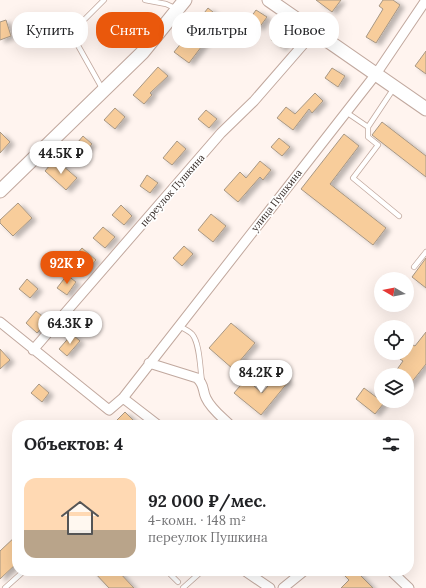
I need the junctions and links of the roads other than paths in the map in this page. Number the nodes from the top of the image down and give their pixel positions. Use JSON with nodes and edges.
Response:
{"nodes":[{"id":1,"x":104,"y":0,"type":"edge"},
{"id":2,"x":145,"y":0,"type":"edge"},
{"id":3,"x":269,"y":0,"type":"edge"},
{"id":4,"x":426,"y":0,"type":"edge"},
{"id":5,"x":182,"y":5,"type":"edge"},
{"id":6,"x":286,"y":12,"type":"edge"},
{"id":7,"x":300,"y":48,"type":"edge"},
{"id":8,"x":338,"y":48,"type":"edge"},
{"id":9,"x":376,"y":74,"type":"junction"},
{"id":10,"x":395,"y":87,"type":"junction"},
{"id":11,"x":103,"y":91,"type":"junction"},
{"id":12,"x":426,"y":109,"type":"edge"},
{"id":13,"x":346,"y":112,"type":"junction"},
{"id":14,"x":368,"y":128,"type":"junction"},
{"id":15,"x":0,"y":191,"type":"edge"},
{"id":16,"x":399,"y":216,"type":"dead end"},
{"id":17,"x":426,"y":252,"type":"edge"},
{"id":18,"x":414,"y":267,"type":"dead end"},
{"id":19,"x":0,"y":322,"type":"edge"},
{"id":20,"x":178,"y":325,"type":"junction"},
{"id":21,"x":33,"y":350,"type":"junction"},
{"id":22,"x":149,"y":363,"type":"junction"},
{"id":23,"x":202,"y":383,"type":"junction"},
{"id":24,"x":123,"y":398,"type":"junction"},
{"id":25,"x":152,"y":420,"type":"edge"},
{"id":26,"x":225,"y":420,"type":"edge"},
{"id":27,"x":18,"y":576,"type":"edge"},
{"id":28,"x":172,"y":576,"type":"edge"},
{"id":29,"x":196,"y":576,"type":"edge"},
{"id":30,"x":252,"y":576,"type":"edge"},
{"id":31,"x":298,"y":576,"type":"edge"},
{"id":32,"x":397,"y":576,"type":"edge"},
{"id":33,"x":178,"y":582,"type":"dead end"},
{"id":34,"x":5,"y":588,"type":"edge"},
{"id":35,"x":183,"y":588,"type":"edge"},
{"id":36,"x":270,"y":588,"type":"edge"},
{"id":37,"x":284,"y":588,"type":"edge"},
{"id":38,"x":410,"y":588,"type":"edge"}],
"edges":[{"from":1,"to":11,"type":"lane"},
{"from":2,"to":5,"type":"lane"},
{"from":3,"to":6,"type":"street"},
{"from":4,"to":9,"type":"street","name":"улица Пушкина"},
{"from":5,"to":11,"type":"street"},
{"from":7,"to":21,"type":"street","name":"переулок Пушкина"},
{"from":8,"to":9,"type":"street"},
{"from":9,"to":10,"type":"street"},
{"from":9,"to":13,"type":"street","name":"улица Пушкина"},
{"from":10,"to":12,"type":"street"},
{"from":10,"to":14,"type":"lane"},
{"from":11,"to":15,"type":"street"},
{"from":13,"to":14,"type":"lane"},
{"from":13,"to":20,"type":"street","name":"улица Пушкина"},
{"from":14,"to":16,"type":"lane"},
{"from":17,"to":18,"type":"lane"},
{"from":19,"to":21,"type":"street"},
{"from":20,"to":22,"type":"street","name":"улица Пушкина"},
{"from":20,"to":23,"type":"lane"},
{"from":21,"to":24,"type":"street","name":"улица Пушкина"},
{"from":22,"to":23,"type":"street"},
{"from":22,"to":24,"type":"street","name":"улица Пушкина"},
{"from":23,"to":26,"type":"street"},
{"from":24,"to":25,"type":"street"},
{"from":27,"to":34,"type":"lane"},
{"from":28,"to":33,"type":"lane"},
{"from":29,"to":35,"type":"lane"},
{"from":30,"to":36,"type":"street"},
{"from":31,"to":37,"type":"street"},
{"from":32,"to":38,"type":"street"}]}
